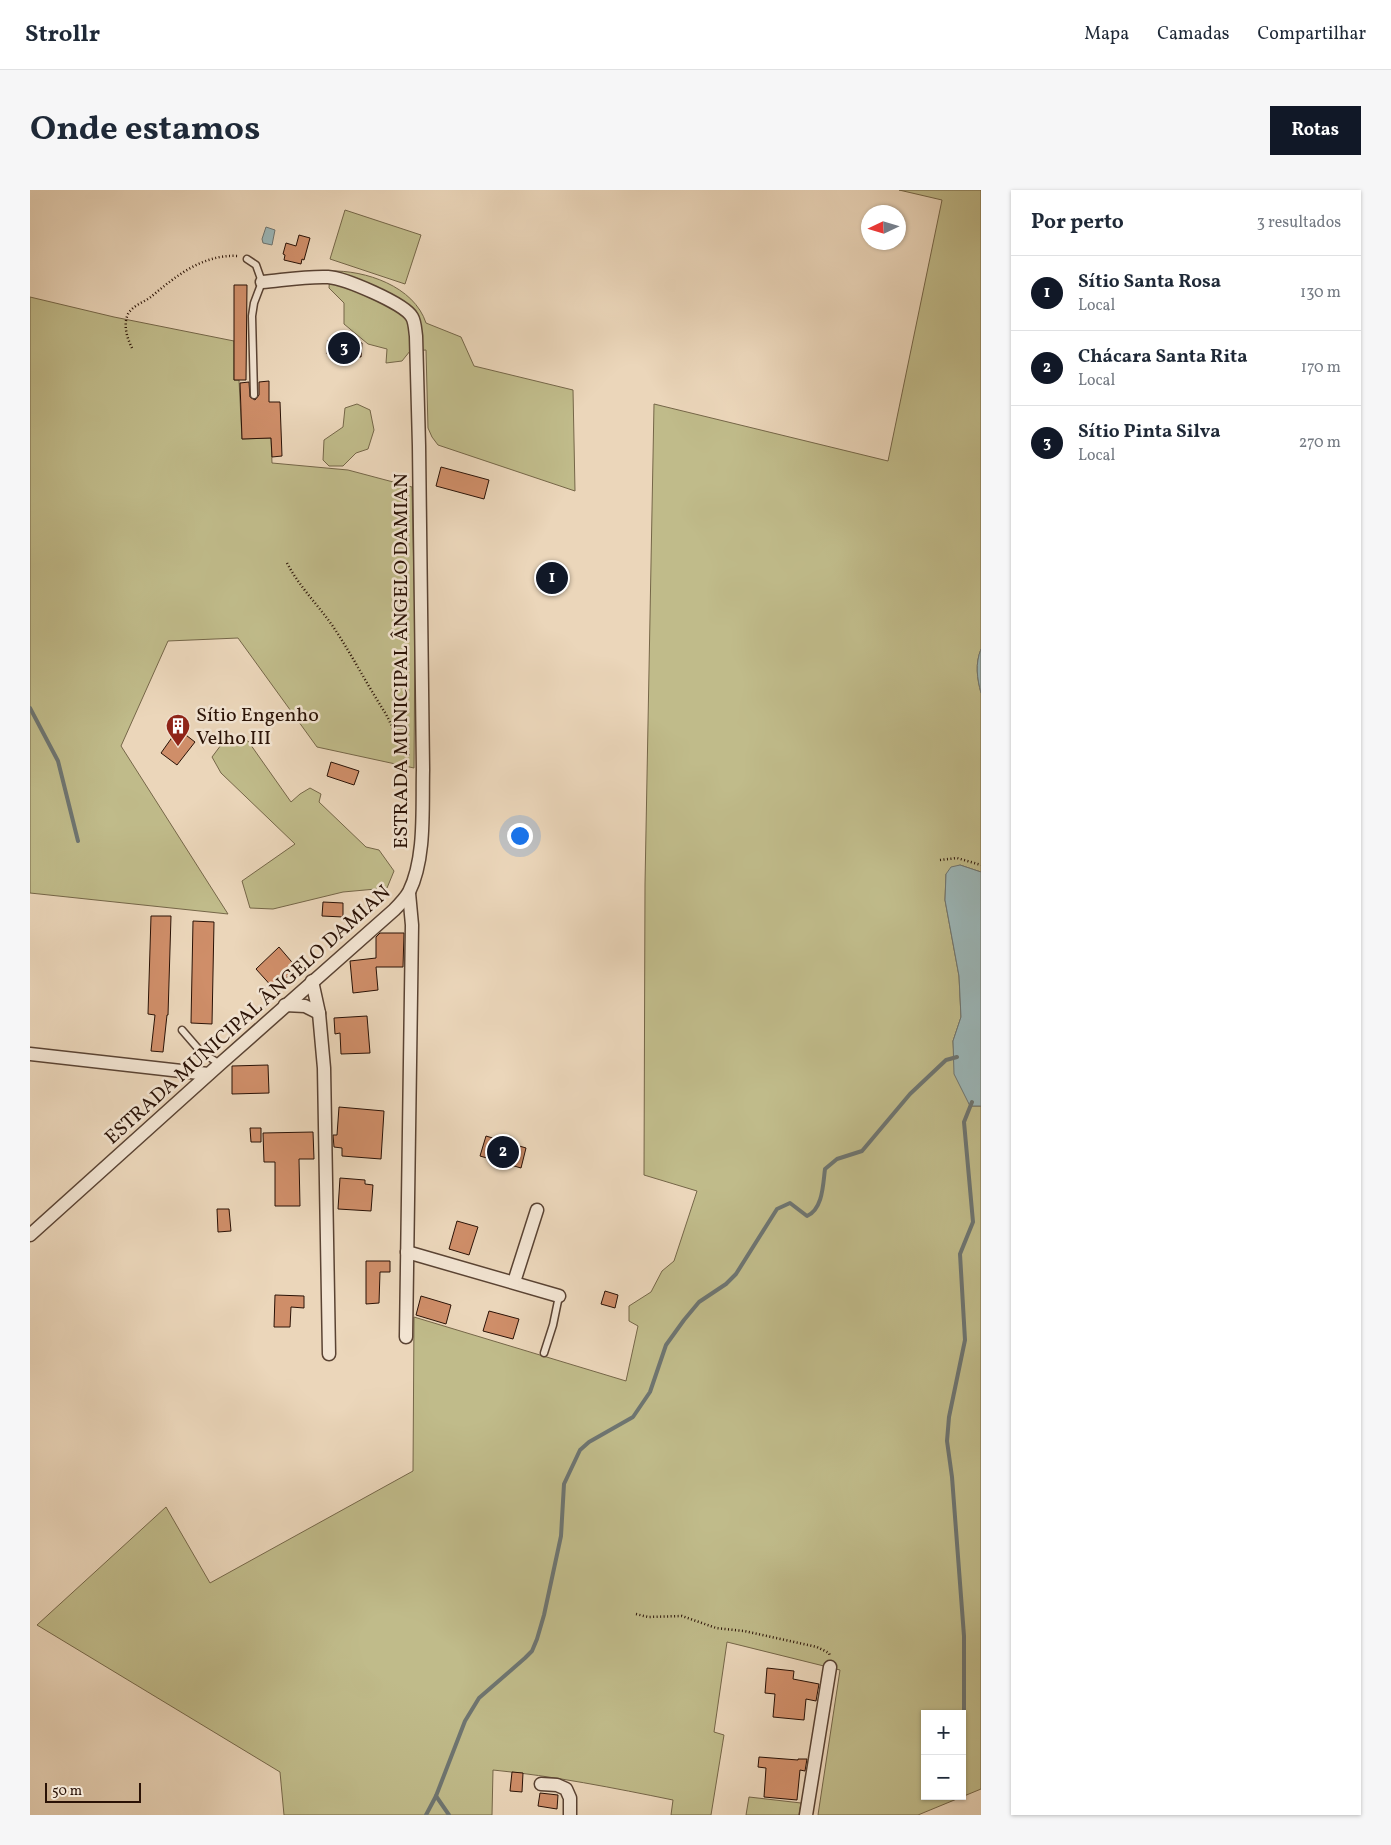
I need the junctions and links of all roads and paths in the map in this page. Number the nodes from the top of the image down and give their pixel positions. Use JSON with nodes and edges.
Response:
{"nodes":[{"id":1,"x":247,"y":259,"type":"joint"},
{"id":2,"x":262,"y":282,"type":"junction"},
{"id":3,"x":132,"y":348,"type":"dead end"},
{"id":4,"x":254,"y":395,"type":"dead end"},
{"id":5,"x":287,"y":563,"type":"dead end"},
{"id":6,"x":423,"y":759,"type":"junction"},
{"id":7,"x":940,"y":860,"type":"dead end"},
{"id":8,"x":981,"y":865,"type":"edge"},
{"id":9,"x":409,"y":893,"type":"junction"},
{"id":10,"x":312,"y":981,"type":"junction"},
{"id":11,"x":285,"y":1005,"type":"junction"},
{"id":12,"x":319,"y":1013,"type":"junction"},
{"id":13,"x":182,"y":1030,"type":"dead end"},
{"id":14,"x":30,"y":1054,"type":"edge"},
{"id":15,"x":220,"y":1064,"type":"junction"},
{"id":16,"x":208,"y":1074,"type":"junction"},
{"id":17,"x":537,"y":1210,"type":"dead end"},
{"id":18,"x":30,"y":1235,"type":"edge"},
{"id":19,"x":407,"y":1252,"type":"junction"},
{"id":20,"x":514,"y":1282,"type":"junction"},
{"id":21,"x":559,"y":1296,"type":"joint"},
{"id":22,"x":406,"y":1337,"type":"dead end"},
{"id":23,"x":544,"y":1353,"type":"dead end"},
{"id":24,"x":329,"y":1354,"type":"dead end"},
{"id":25,"x":636,"y":1614,"type":"dead end"},
{"id":26,"x":830,"y":1667,"type":"joint"},
{"id":27,"x":541,"y":1784,"type":"dead end"},
{"id":28,"x":570,"y":1815,"type":"edge"},
{"id":29,"x":806,"y":1815,"type":"edge"}],
"edges":[{"from":1,"to":2,"type":"lane"},
{"from":1,"to":3,"type":"path"},
{"from":2,"to":4,"type":"lane"},
{"from":2,"to":6,"type":"street","name":"ESTRADA MUNICIPAL ÂNGELO DAMIAN"},
{"from":5,"to":6,"type":"path"},
{"from":6,"to":9,"type":"street","name":"ESTRADA MUNICIPAL ÂNGELO DAMIAN"},
{"from":7,"to":8,"type":"path"},
{"from":9,"to":10,"type":"street","name":"ESTRADA MUNICIPAL ÂNGELO DAMIAN"},
{"from":9,"to":19,"type":"street"},
{"from":10,"to":11,"type":"street","name":"ESTRADA MUNICIPAL ÂNGELO DAMIAN"},
{"from":10,"to":12,"type":"street"},
{"from":11,"to":12,"type":"street"},
{"from":11,"to":15,"type":"street","name":"ESTRADA MUNICIPAL ÂNGELO DAMIAN"},
{"from":12,"to":24,"type":"street"},
{"from":13,"to":15,"type":"lane"},
{"from":14,"to":16,"type":"street"},
{"from":15,"to":16,"type":"street","name":"ESTRADA MUNICIPAL ÂNGELO DAMIAN"},
{"from":16,"to":18,"type":"street","name":"ESTRADA MUNICIPAL ÂNGELO DAMIAN"},
{"from":17,"to":20,"type":"street"},
{"from":19,"to":20,"type":"street"},
{"from":19,"to":22,"type":"street"},
{"from":20,"to":21,"type":"street"},
{"from":21,"to":23,"type":"lane"},
{"from":25,"to":26,"type":"path"},
{"from":26,"to":29,"type":"street"},
{"from":27,"to":28,"type":"street"}]}
